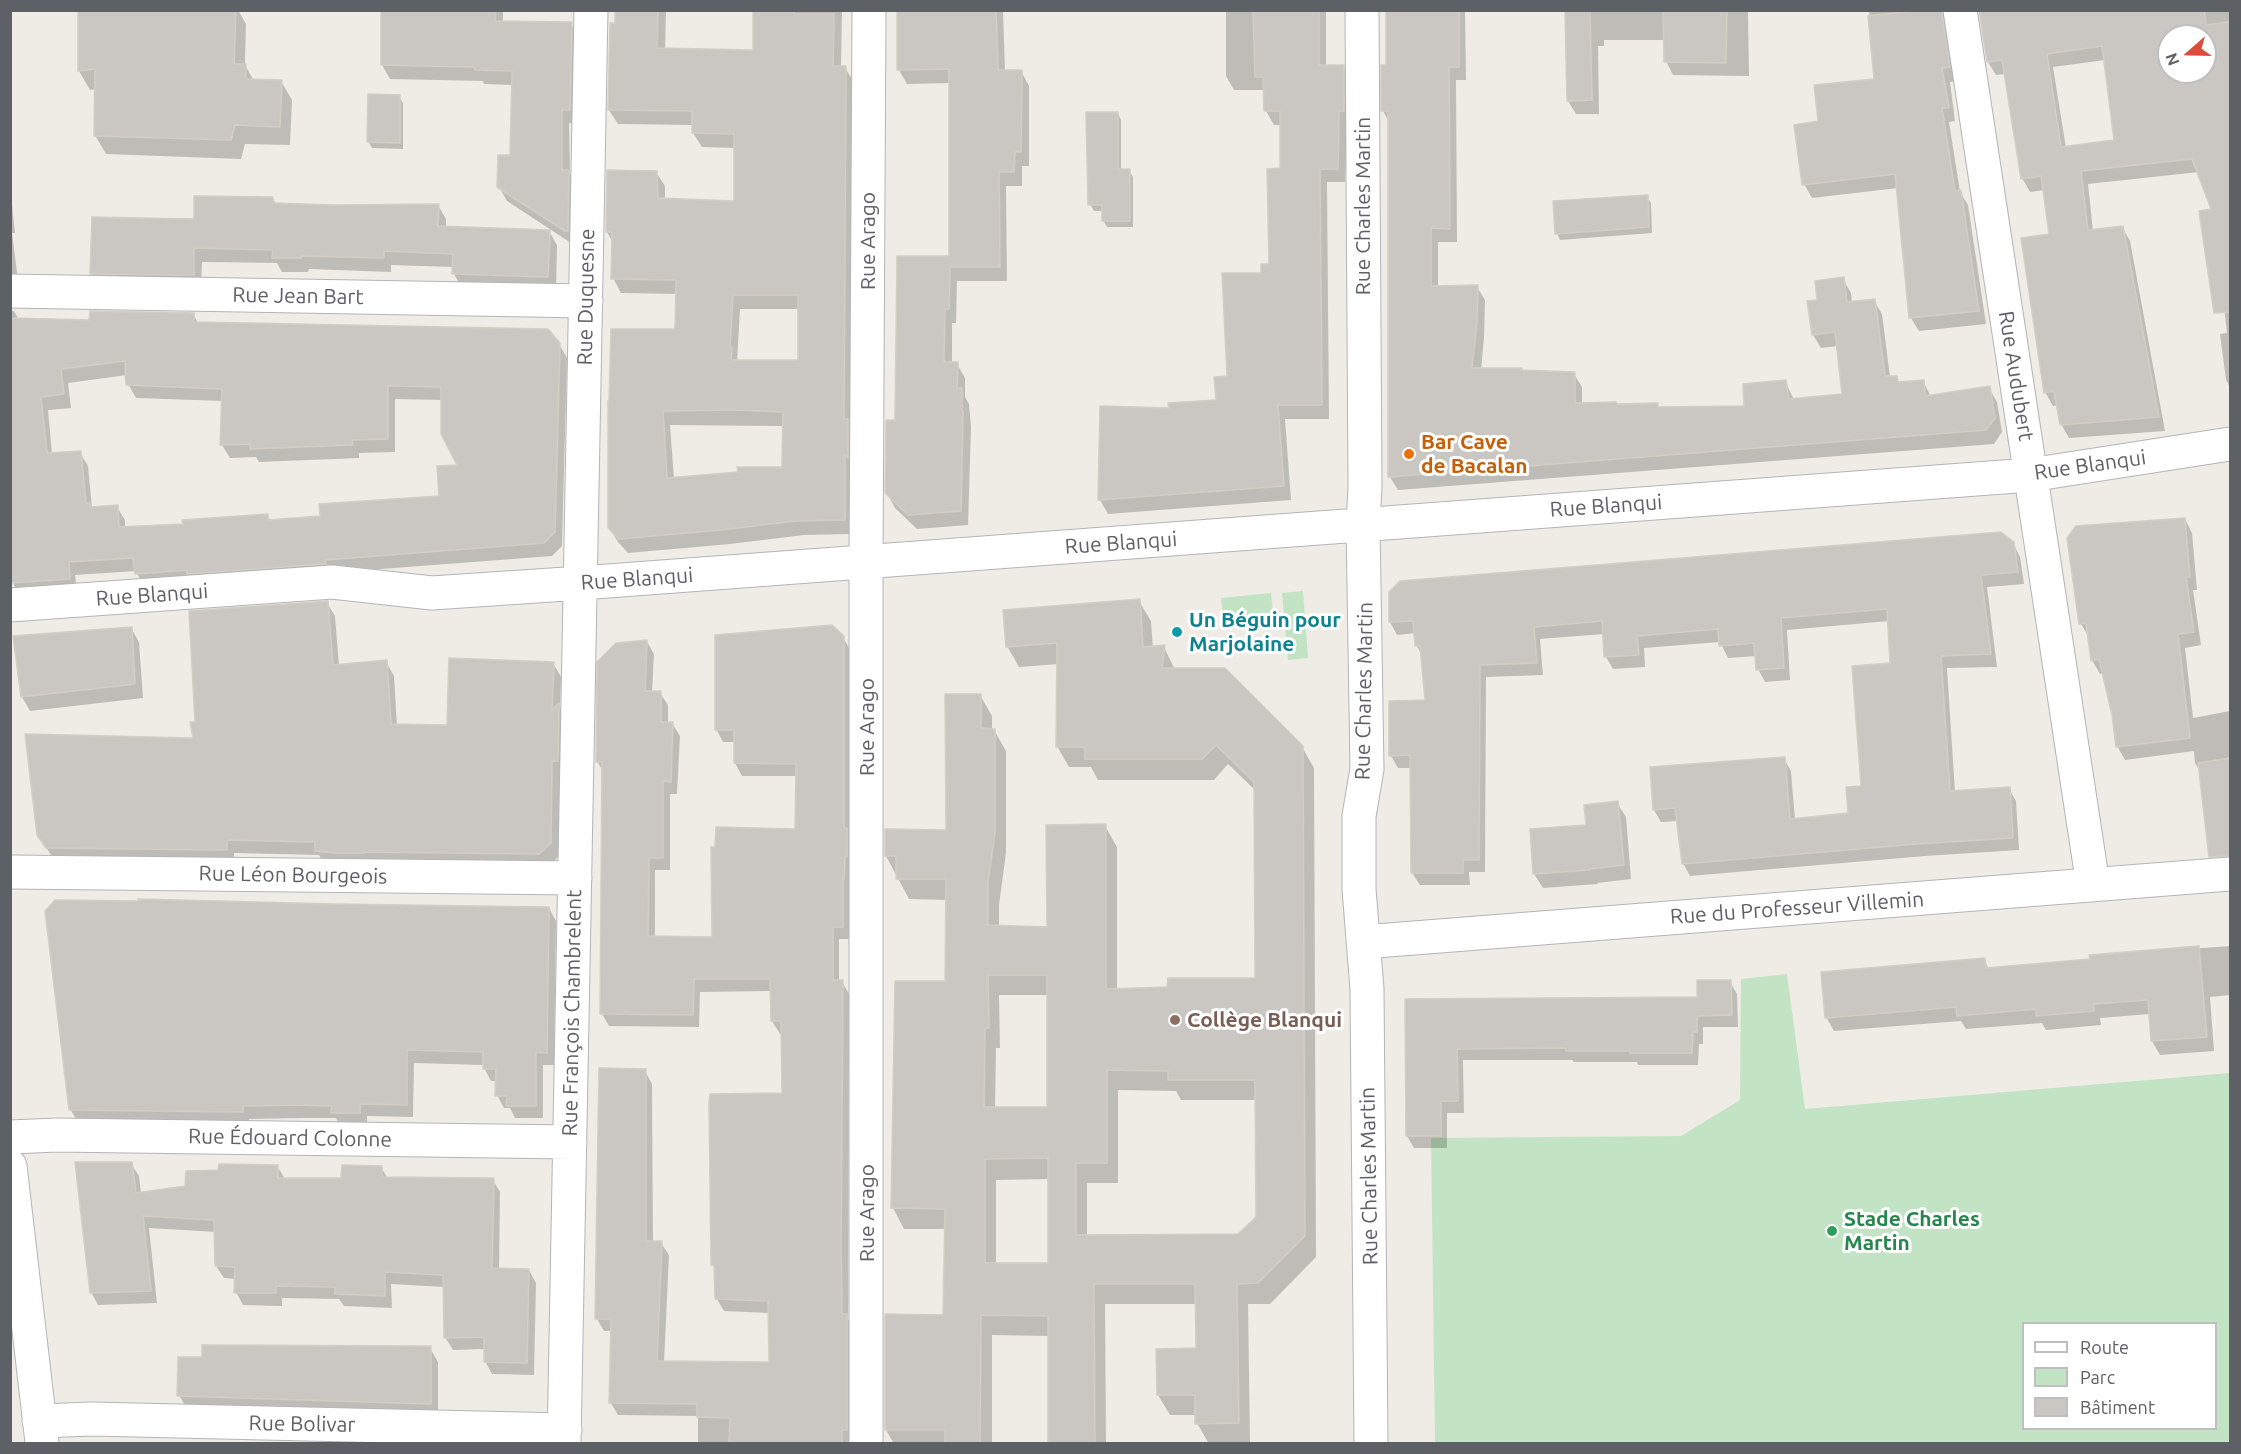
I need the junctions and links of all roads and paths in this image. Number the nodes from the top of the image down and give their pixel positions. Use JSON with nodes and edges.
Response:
{"nodes":[{"id":1,"x":591,"y":10,"type":"edge"},
{"id":2,"x":869,"y":10,"type":"edge"},
{"id":3,"x":1362,"y":10,"type":"edge"},
{"id":4,"x":1960,"y":10,"type":"edge"},
{"id":5,"x":10,"y":291,"type":"edge"},
{"id":6,"x":586,"y":301,"type":"junction"},
{"id":7,"x":2230,"y":444,"type":"edge"},
{"id":8,"x":2030,"y":475,"type":"junction"},
{"id":9,"x":1363,"y":525,"type":"junction"},
{"id":10,"x":866,"y":562,"type":"junction"},
{"id":11,"x":581,"y":584,"type":"junction"},
{"id":12,"x":10,"y":605,"type":"edge"},
{"id":13,"x":10,"y":872,"type":"edge"},
{"id":14,"x":2230,"y":874,"type":"edge"},
{"id":15,"x":575,"y":878,"type":"junction"},
{"id":16,"x":2093,"y":885,"type":"junction"},
{"id":17,"x":1363,"y":942,"type":"junction"},
{"id":18,"x":10,"y":1137,"type":"edge"},
{"id":19,"x":570,"y":1142,"type":"junction"},
{"id":20,"x":10,"y":1167,"type":"edge"},
{"id":21,"x":41,"y":1432,"type":"edge"},
{"id":22,"x":565,"y":1437,"type":"edge"},
{"id":23,"x":866,"y":1443,"type":"edge"},
{"id":24,"x":1371,"y":1443,"type":"edge"}],
"edges":[{"from":1,"to":6,"type":"street","name":"Rue Duquesne"},
{"from":2,"to":10,"type":"street","name":"Rue Arago"},
{"from":3,"to":9,"type":"street","name":"Rue Charles Martin"},
{"from":4,"to":8,"type":"street","name":"Rue Audubert"},
{"from":5,"to":6,"type":"street","name":"Rue Jean Bart"},
{"from":6,"to":11,"type":"street","name":"Rue Duquesne"},
{"from":7,"to":8,"type":"street","name":"Rue Blanqui"},
{"from":8,"to":9,"type":"street","name":"Rue Blanqui"},
{"from":8,"to":16,"type":"street","name":"Rue Audubert"},
{"from":9,"to":10,"type":"street","name":"Rue Blanqui"},
{"from":9,"to":17,"type":"street","name":"Rue Charles Martin"},
{"from":10,"to":11,"type":"street","name":"Rue Blanqui"},
{"from":10,"to":23,"type":"street","name":"Rue Arago"},
{"from":11,"to":12,"type":"street","name":"Rue Blanqui"},
{"from":11,"to":15,"type":"street","name":"Rue François Chambrelent"},
{"from":13,"to":15,"type":"street","name":"Rue Léon Bourgeois"},
{"from":14,"to":16,"type":"street","name":"Rue du Professeur Villemin"},
{"from":15,"to":19,"type":"street","name":"Rue François Chambrelent"},
{"from":16,"to":17,"type":"street","name":"Rue du Professeur Villemin"},
{"from":17,"to":24,"type":"street","name":"Rue Charles Martin"},
{"from":18,"to":19,"type":"street","name":"Rue Édouard Colonne"},
{"from":19,"to":22,"type":"street","name":"Rue François Chambrelent"},
{"from":20,"to":21,"type":"street"},
{"from":21,"to":22,"type":"street","name":"Rue Bolivar"}]}
